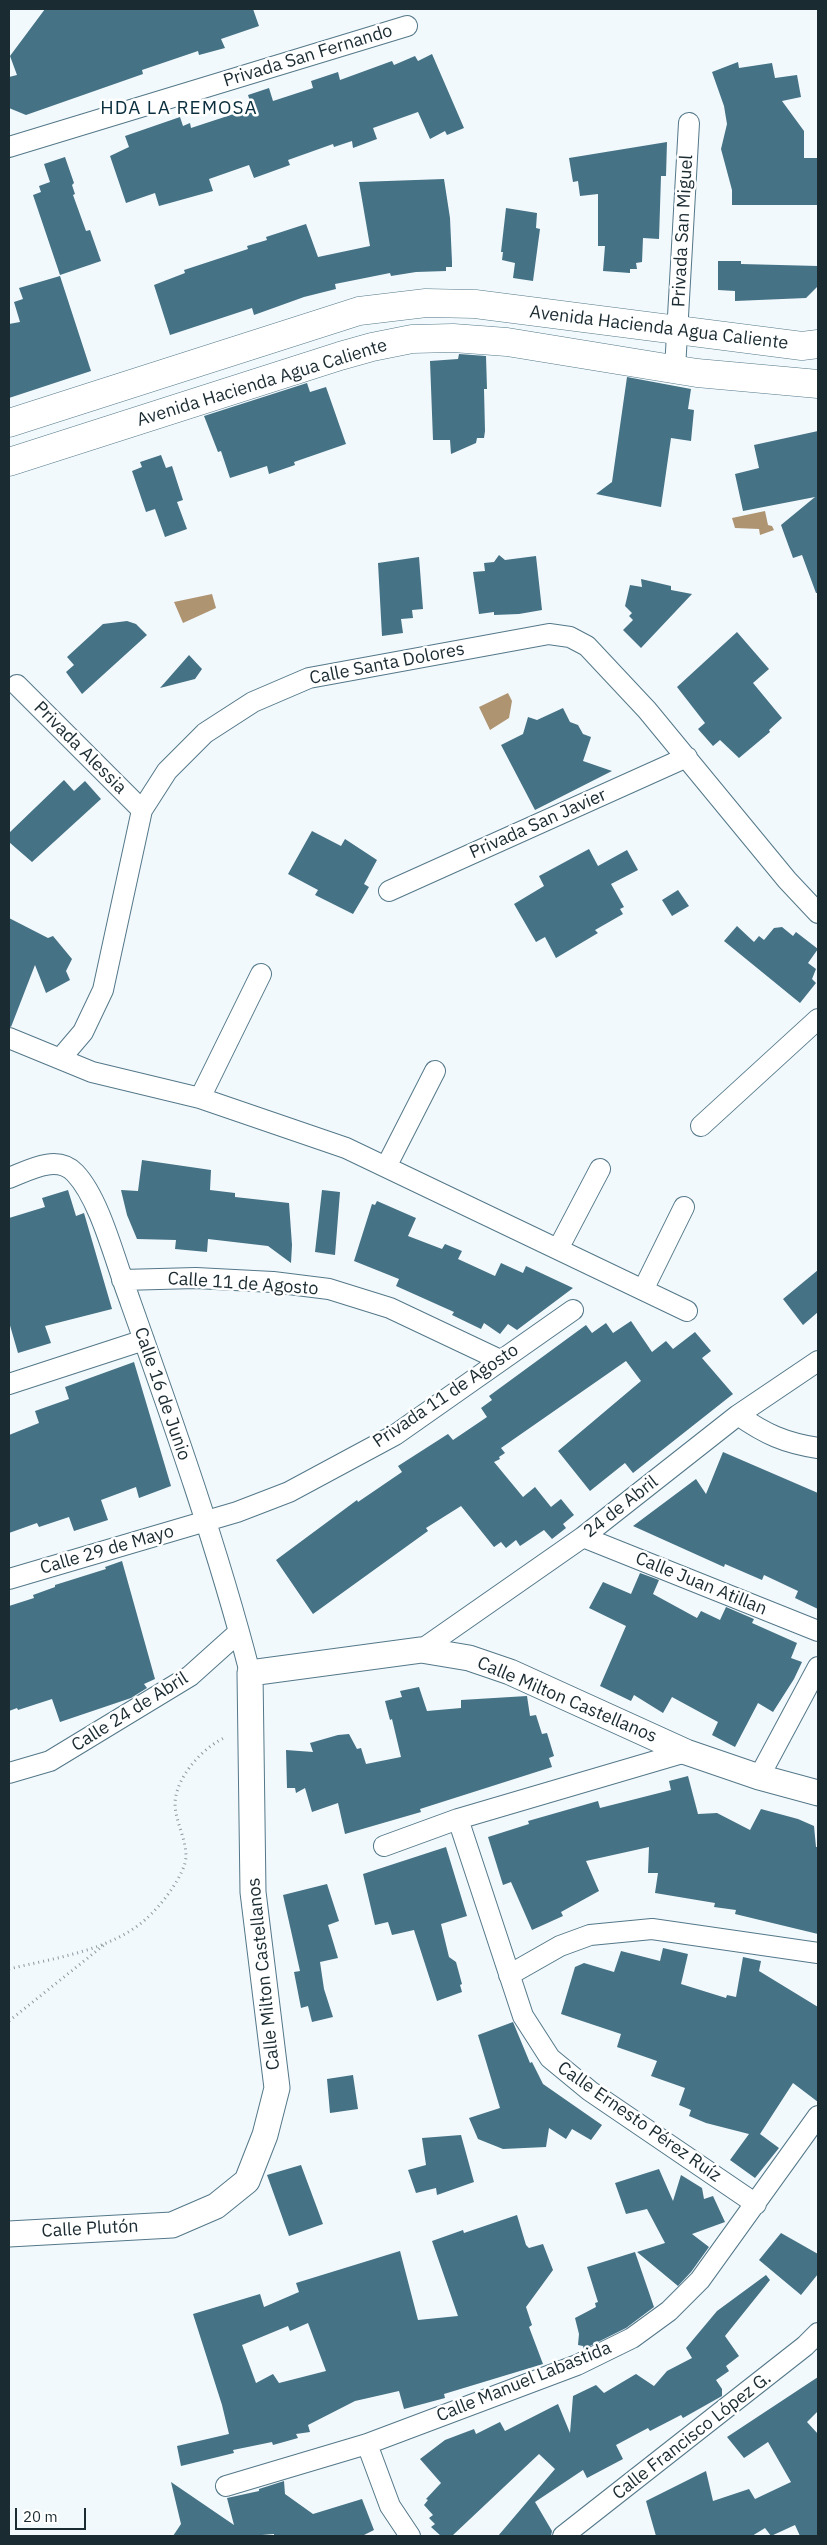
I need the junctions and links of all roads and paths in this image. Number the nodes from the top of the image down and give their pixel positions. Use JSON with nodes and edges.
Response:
{"nodes":[{"id":1,"x":407,"y":26,"type":"dead end"},
{"id":2,"x":690,"y":123,"type":"dead end"},
{"id":3,"x":9,"y":147,"type":"edge"},
{"id":4,"x":677,"y":331,"type":"junction"},
{"id":5,"x":818,"y":344,"type":"edge"},
{"id":6,"x":675,"y":369,"type":"junction"},
{"id":7,"x":818,"y":384,"type":"edge"},
{"id":8,"x":9,"y":423,"type":"edge"},
{"id":9,"x":9,"y":462,"type":"edge"},
{"id":10,"x":17,"y":685,"type":"dead end"},
{"id":11,"x":687,"y":757,"type":"junction"},
{"id":12,"x":142,"y":810,"type":"junction"},
{"id":13,"x":389,"y":891,"type":"dead end"},
{"id":14,"x":818,"y":913,"type":"edge"},
{"id":15,"x":261,"y":974,"type":"dead end"},
{"id":16,"x":818,"y":1019,"type":"edge"},
{"id":17,"x":9,"y":1038,"type":"edge"},
{"id":18,"x":60,"y":1059,"type":"junction"},
{"id":19,"x":435,"y":1070,"type":"dead end"},
{"id":20,"x":200,"y":1098,"type":"junction"},
{"id":21,"x":701,"y":1126,"type":"dead end"},
{"id":22,"x":386,"y":1167,"type":"junction"},
{"id":23,"x":600,"y":1169,"type":"dead end"},
{"id":24,"x":9,"y":1178,"type":"edge"},
{"id":25,"x":684,"y":1207,"type":"dead end"},
{"id":26,"x":558,"y":1249,"type":"junction"},
{"id":27,"x":122,"y":1280,"type":"junction"},
{"id":28,"x":643,"y":1290,"type":"junction"},
{"id":29,"x":573,"y":1310,"type":"dead end"},
{"id":30,"x":687,"y":1311,"type":"dead end"},
{"id":31,"x":144,"y":1340,"type":"junction"},
{"id":32,"x":500,"y":1360,"type":"junction"},
{"id":33,"x":818,"y":1361,"type":"edge"},
{"id":34,"x":9,"y":1384,"type":"edge"},
{"id":35,"x":738,"y":1415,"type":"junction"},
{"id":36,"x":818,"y":1448,"type":"edge"},
{"id":37,"x":205,"y":1521,"type":"junction"},
{"id":38,"x":583,"y":1537,"type":"junction"},
{"id":39,"x":9,"y":1578,"type":"edge"},
{"id":40,"x":818,"y":1631,"type":"edge"},
{"id":41,"x":239,"y":1632,"type":"junction"},
{"id":42,"x":421,"y":1650,"type":"junction"},
{"id":43,"x":818,"y":1667,"type":"edge"},
{"id":44,"x":250,"y":1673,"type":"junction"},
{"id":45,"x":251,"y":1731,"type":"junction"},
{"id":46,"x":686,"y":1752,"type":"junction"},
{"id":47,"x":9,"y":1773,"type":"edge"},
{"id":48,"x":759,"y":1777,"type":"junction"},
{"id":49,"x":818,"y":1793,"type":"edge"},
{"id":50,"x":458,"y":1819,"type":"junction"},
{"id":51,"x":384,"y":1846,"type":"dead end"},
{"id":52,"x":105,"y":1944,"type":"junction"},
{"id":53,"x":818,"y":1953,"type":"edge"},
{"id":54,"x":9,"y":1969,"type":"edge"},
{"id":55,"x":509,"y":1975,"type":"junction"},
{"id":56,"x":9,"y":2021,"type":"edge"},
{"id":57,"x":818,"y":2116,"type":"edge"},
{"id":58,"x":756,"y":2204,"type":"junction"},
{"id":59,"x":172,"y":2224,"type":"joint"},
{"id":60,"x":9,"y":2234,"type":"edge"},
{"id":61,"x":818,"y":2333,"type":"edge"},
{"id":62,"x":368,"y":2444,"type":"junction"},
{"id":63,"x":226,"y":2486,"type":"dead end"},
{"id":64,"x":410,"y":2536,"type":"edge"},
{"id":65,"x":563,"y":2536,"type":"edge"}],
"edges":[{"from":1,"to":3,"type":"street","name":"Privada San Fernando"},
{"from":2,"to":4,"type":"street","name":"Privada San Miguel"},
{"from":4,"to":5,"type":"main road","name":"Avenida Hacienda Agua Caliente"},
{"from":4,"to":6,"type":"street","name":"Privada San Miguel"},
{"from":4,"to":8,"type":"main road","name":"Avenida Hacienda Agua Caliente"},
{"from":6,"to":7,"type":"main road","name":"Avenida Hacienda Agua Caliente"},
{"from":6,"to":9,"type":"main road","name":"Avenida Hacienda Agua Caliente"},
{"from":10,"to":12,"type":"street","name":"Privada Alessia"},
{"from":11,"to":12,"type":"street","name":"Calle Santa Dolores"},
{"from":11,"to":13,"type":"street","name":"Privada San Javier"},
{"from":11,"to":14,"type":"street","name":"Calle Santa Dolores"},
{"from":12,"to":18,"type":"street","name":"Calle Santa Dolores"},
{"from":15,"to":20,"type":"street"},
{"from":16,"to":21,"type":"street"},
{"from":17,"to":18,"type":"street"},
{"from":18,"to":20,"type":"street"},
{"from":19,"to":22,"type":"street"},
{"from":20,"to":22,"type":"street"},
{"from":22,"to":26,"type":"street"},
{"from":23,"to":26,"type":"street"},
{"from":24,"to":27,"type":"street","name":"Calle 16 de Junio"},
{"from":25,"to":28,"type":"street"},
{"from":26,"to":28,"type":"street"},
{"from":27,"to":31,"type":"street","name":"Calle 16 de Junio"},
{"from":27,"to":32,"type":"street","name":"Calle 11 de Agosto"},
{"from":28,"to":30,"type":"street"},
{"from":29,"to":32,"type":"street","name":"Privada 11 de Agosto"},
{"from":31,"to":34,"type":"street"},
{"from":31,"to":37,"type":"street","name":"Calle 16 de Junio"},
{"from":32,"to":37,"type":"street","name":"Privada 11 de Agosto"},
{"from":33,"to":35,"type":"street","name":"24 de Abril"},
{"from":35,"to":36,"type":"street"},
{"from":35,"to":38,"type":"street","name":"24 de Abril"},
{"from":37,"to":39,"type":"street","name":"Calle 29 de Mayo"},
{"from":37,"to":41,"type":"street","name":"Calle 16 de Junio"},
{"from":38,"to":40,"type":"street","name":"Calle Juan Atillan"},
{"from":38,"to":42,"type":"street","name":"24 de Abril"},
{"from":41,"to":44,"type":"street","name":"Calle Milton Castellanos"},
{"from":41,"to":47,"type":"street","name":"Calle 24 de Abril"},
{"from":42,"to":44,"type":"street","name":"Calle Milton Castellanos"},
{"from":42,"to":46,"type":"street","name":"Calle Milton Castellanos"},
{"from":43,"to":48,"type":"street"},
{"from":44,"to":45,"type":"street","name":"Calle Milton Castellanos"},
{"from":45,"to":52,"type":"path"},
{"from":45,"to":59,"type":"street","name":"Calle Milton Castellanos"},
{"from":46,"to":48,"type":"street","name":"Calle Milton Castellanos"},
{"from":46,"to":50,"type":"street"},
{"from":48,"to":49,"type":"street","name":"Calle Milton Castellanos"},
{"from":50,"to":51,"type":"street"},
{"from":50,"to":55,"type":"street","name":"Calle Ernesto Pérez Ruíz"},
{"from":52,"to":54,"type":"path"},
{"from":52,"to":56,"type":"path"},
{"from":53,"to":55,"type":"street"},
{"from":55,"to":58,"type":"street","name":"Calle Ernesto Pérez Ruíz"},
{"from":57,"to":58,"type":"street","name":"Calle Manuel Labastida"},
{"from":58,"to":62,"type":"street","name":"Calle Manuel Labastida"},
{"from":59,"to":60,"type":"street","name":"Calle Plutón"},
{"from":61,"to":65,"type":"street","name":"Calle Francisco López G."},
{"from":62,"to":63,"type":"street","name":"Calle Manuel Labastida"},
{"from":62,"to":64,"type":"street"}]}
